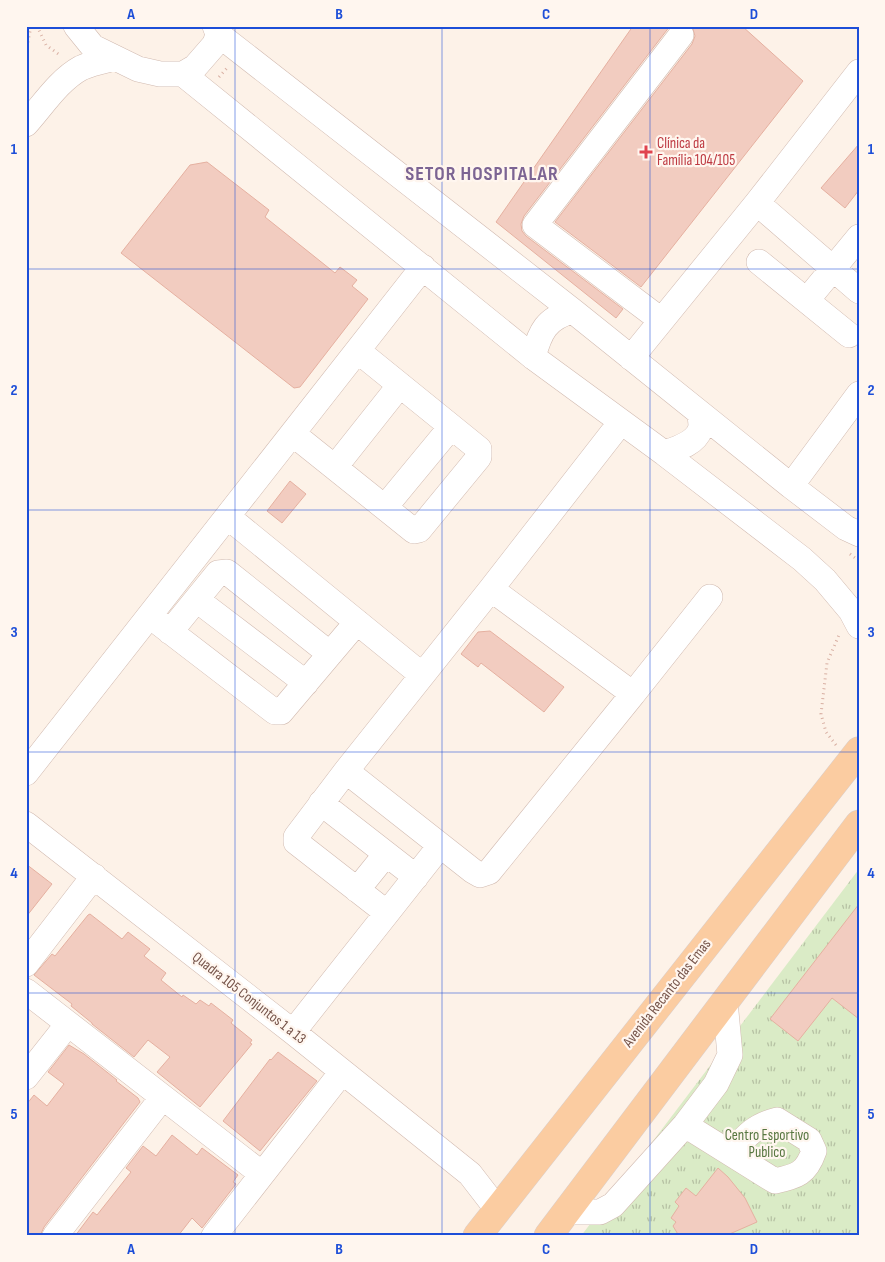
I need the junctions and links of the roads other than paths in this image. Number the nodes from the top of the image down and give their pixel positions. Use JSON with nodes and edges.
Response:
{"nodes":[{"id":1,"x":74,"y":26,"type":"edge"},
{"id":2,"x":216,"y":30,"type":"edge"},
{"id":3,"x":681,"y":35,"type":"dead end"},
{"id":4,"x":115,"y":58,"type":"junction"},
{"id":5,"x":859,"y":72,"type":"edge"},
{"id":6,"x":183,"y":74,"type":"junction"},
{"id":7,"x":58,"y":87,"type":"junction"},
{"id":8,"x":26,"y":124,"type":"edge"},
{"id":9,"x":757,"y":203,"type":"junction"},
{"id":10,"x":859,"y":237,"type":"edge"},
{"id":11,"x":759,"y":262,"type":"dead end"},
{"id":12,"x":423,"y":267,"type":"junction"},
{"id":13,"x":833,"y":269,"type":"junction"},
{"id":14,"x":859,"y":291,"type":"edge"},
{"id":15,"x":807,"y":300,"type":"junction"},
{"id":16,"x":573,"y":311,"type":"junction"},
{"id":17,"x":661,"y":320,"type":"junction"},
{"id":18,"x":850,"y":335,"type":"dead end"},
{"id":19,"x":358,"y":351,"type":"junction"},
{"id":20,"x":532,"y":357,"type":"junction"},
{"id":21,"x":631,"y":358,"type":"junction"},
{"id":22,"x":400,"y":385,"type":"junction"},
{"id":23,"x":856,"y":404,"type":"edge"},
{"id":24,"x":700,"y":414,"type":"junction"},
{"id":25,"x":621,"y":422,"type":"junction"},
{"id":26,"x":451,"y":427,"type":"junction"},
{"id":27,"x":293,"y":434,"type":"junction"},
{"id":28,"x":664,"y":453,"type":"junction"},
{"id":29,"x":335,"y":467,"type":"junction"},
{"id":30,"x":791,"y":486,"type":"junction"},
{"id":31,"x":385,"y":507,"type":"junction"},
{"id":32,"x":228,"y":517,"type":"junction"},
{"id":33,"x":859,"y":534,"type":"edge"},
{"id":34,"x":491,"y":589,"type":"junction"},
{"id":35,"x":710,"y":597,"type":"dead end"},
{"id":36,"x":196,"y":600,"type":"junction"},
{"id":37,"x":150,"y":616,"type":"junction"},
{"id":38,"x":855,"y":618,"type":"edge"},
{"id":39,"x":357,"y":622,"type":"junction"},
{"id":40,"x":170,"y":632,"type":"junction"},
{"id":41,"x":330,"y":654,"type":"junction"},
{"id":42,"x":422,"y":675,"type":"junction"},
{"id":43,"x":306,"y":683,"type":"junction"},
{"id":44,"x":633,"y":694,"type":"junction"},
{"id":45,"x":855,"y":757,"type":"edge"},
{"id":46,"x":346,"y":771,"type":"junction"},
{"id":47,"x":26,"y":773,"type":"edge"},
{"id":48,"x":321,"y":803,"type":"junction"},
{"id":49,"x":26,"y":824,"type":"edge"},
{"id":50,"x":859,"y":824,"type":"edge"},
{"id":51,"x":440,"y":846,"type":"junction"},
{"id":52,"x":386,"y":854,"type":"junction"},
{"id":53,"x":94,"y":876,"type":"junction"},
{"id":54,"x":416,"y":877,"type":"junction"},
{"id":55,"x":357,"y":890,"type":"junction"},
{"id":56,"x":387,"y":913,"type":"junction"},
{"id":57,"x":26,"y":964,"type":"edge"},
{"id":58,"x":26,"y":991,"type":"edge"},
{"id":59,"x":725,"y":1001,"type":"junction"},
{"id":60,"x":68,"y":1024,"type":"junction"},
{"id":61,"x":294,"y":1032,"type":"junction"},
{"id":62,"x":342,"y":1072,"type":"junction"},
{"id":63,"x":26,"y":1077,"type":"edge"},
{"id":64,"x":162,"y":1098,"type":"junction"},
{"id":65,"x":684,"y":1125,"type":"junction"},
{"id":66,"x":731,"y":1152,"type":"dead end"},
{"id":67,"x":262,"y":1174,"type":"junction"},
{"id":68,"x":503,"y":1201,"type":"junction"},
{"id":69,"x":559,"y":1227,"type":"edge"},
{"id":70,"x":56,"y":1236,"type":"edge"},
{"id":71,"x":214,"y":1236,"type":"edge"},
{"id":72,"x":477,"y":1236,"type":"edge"}],
"edges":[{"from":1,"to":4,"type":"street"},
{"from":1,"to":7,"type":"street"},
{"from":2,"to":6,"type":"street"},
{"from":2,"to":16,"type":"street"},
{"from":3,"to":17,"type":"street"},
{"from":4,"to":6,"type":"street"},
{"from":4,"to":7,"type":"street"},
{"from":5,"to":9,"type":"street"},
{"from":6,"to":12,"type":"street"},
{"from":7,"to":8,"type":"street"},
{"from":9,"to":13,"type":"street"},
{"from":9,"to":17,"type":"street"},
{"from":10,"to":13,"type":"street"},
{"from":11,"to":15,"type":"street"},
{"from":12,"to":19,"type":"street"},
{"from":12,"to":20,"type":"street"},
{"from":13,"to":14,"type":"street"},
{"from":13,"to":15,"type":"street"},
{"from":15,"to":18,"type":"street"},
{"from":16,"to":20,"type":"street"},
{"from":16,"to":21,"type":"street"},
{"from":17,"to":21,"type":"street"},
{"from":19,"to":22,"type":"street"},
{"from":19,"to":27,"type":"street"},
{"from":20,"to":25,"type":"street"},
{"from":21,"to":24,"type":"street"},
{"from":22,"to":26,"type":"street"},
{"from":22,"to":29,"type":"street"},
{"from":23,"to":30,"type":"street"},
{"from":24,"to":28,"type":"street"},
{"from":24,"to":30,"type":"street"},
{"from":25,"to":28,"type":"street"},
{"from":25,"to":34,"type":"street"},
{"from":26,"to":31,"type":"street"},
{"from":26,"to":31,"type":"street"},
{"from":27,"to":29,"type":"street"},
{"from":27,"to":32,"type":"street"},
{"from":28,"to":38,"type":"street"},
{"from":29,"to":31,"type":"street"},
{"from":30,"to":33,"type":"street"},
{"from":32,"to":37,"type":"street"},
{"from":32,"to":39,"type":"street"},
{"from":34,"to":42,"type":"street"},
{"from":34,"to":44,"type":"street"},
{"from":35,"to":44,"type":"street"},
{"from":36,"to":40,"type":"street"},
{"from":36,"to":41,"type":"street"},
{"from":36,"to":43,"type":"street"},
{"from":37,"to":40,"type":"street"},
{"from":37,"to":47,"type":"street"},
{"from":39,"to":41,"type":"street"},
{"from":39,"to":42,"type":"street"},
{"from":40,"to":43,"type":"street"},
{"from":41,"to":43,"type":"street"},
{"from":42,"to":46,"type":"street"},
{"from":44,"to":51,"type":"street"},
{"from":45,"to":68,"type":"main road","name":"Avenida Recanto das Emas"},
{"from":46,"to":48,"type":"street"},
{"from":46,"to":51,"type":"street"},
{"from":48,"to":52,"type":"street"},
{"from":48,"to":55,"type":"street"},
{"from":49,"to":53,"type":"street","name":"Quadra 105 Conjuntos 1 a 13"},
{"from":50,"to":59,"type":"main road"},
{"from":51,"to":54,"type":"street"},
{"from":52,"to":54,"type":"street"},
{"from":52,"to":55,"type":"street"},
{"from":53,"to":57,"type":"street"},
{"from":53,"to":61,"type":"street","name":"Quadra 105 Conjuntos 1 a 13"},
{"from":54,"to":56,"type":"street"},
{"from":55,"to":56,"type":"street"},
{"from":56,"to":61,"type":"street"},
{"from":58,"to":60,"type":"street"},
{"from":59,"to":65,"type":"street"},
{"from":59,"to":69,"type":"main road"},
{"from":60,"to":63,"type":"street"},
{"from":60,"to":64,"type":"street"},
{"from":61,"to":62,"type":"street","name":"Quadra 105 Conjuntos 1 a 13"},
{"from":62,"to":67,"type":"street"},
{"from":62,"to":68,"type":"street","name":"Quadra 105 Conjuntos 1 a 13"},
{"from":64,"to":67,"type":"street"},
{"from":64,"to":70,"type":"street"},
{"from":65,"to":66,"type":"street"},
{"from":65,"to":69,"type":"street"},
{"from":67,"to":71,"type":"street"},
{"from":68,"to":72,"type":"main road","name":"Avenida Recanto das Emas"}]}
